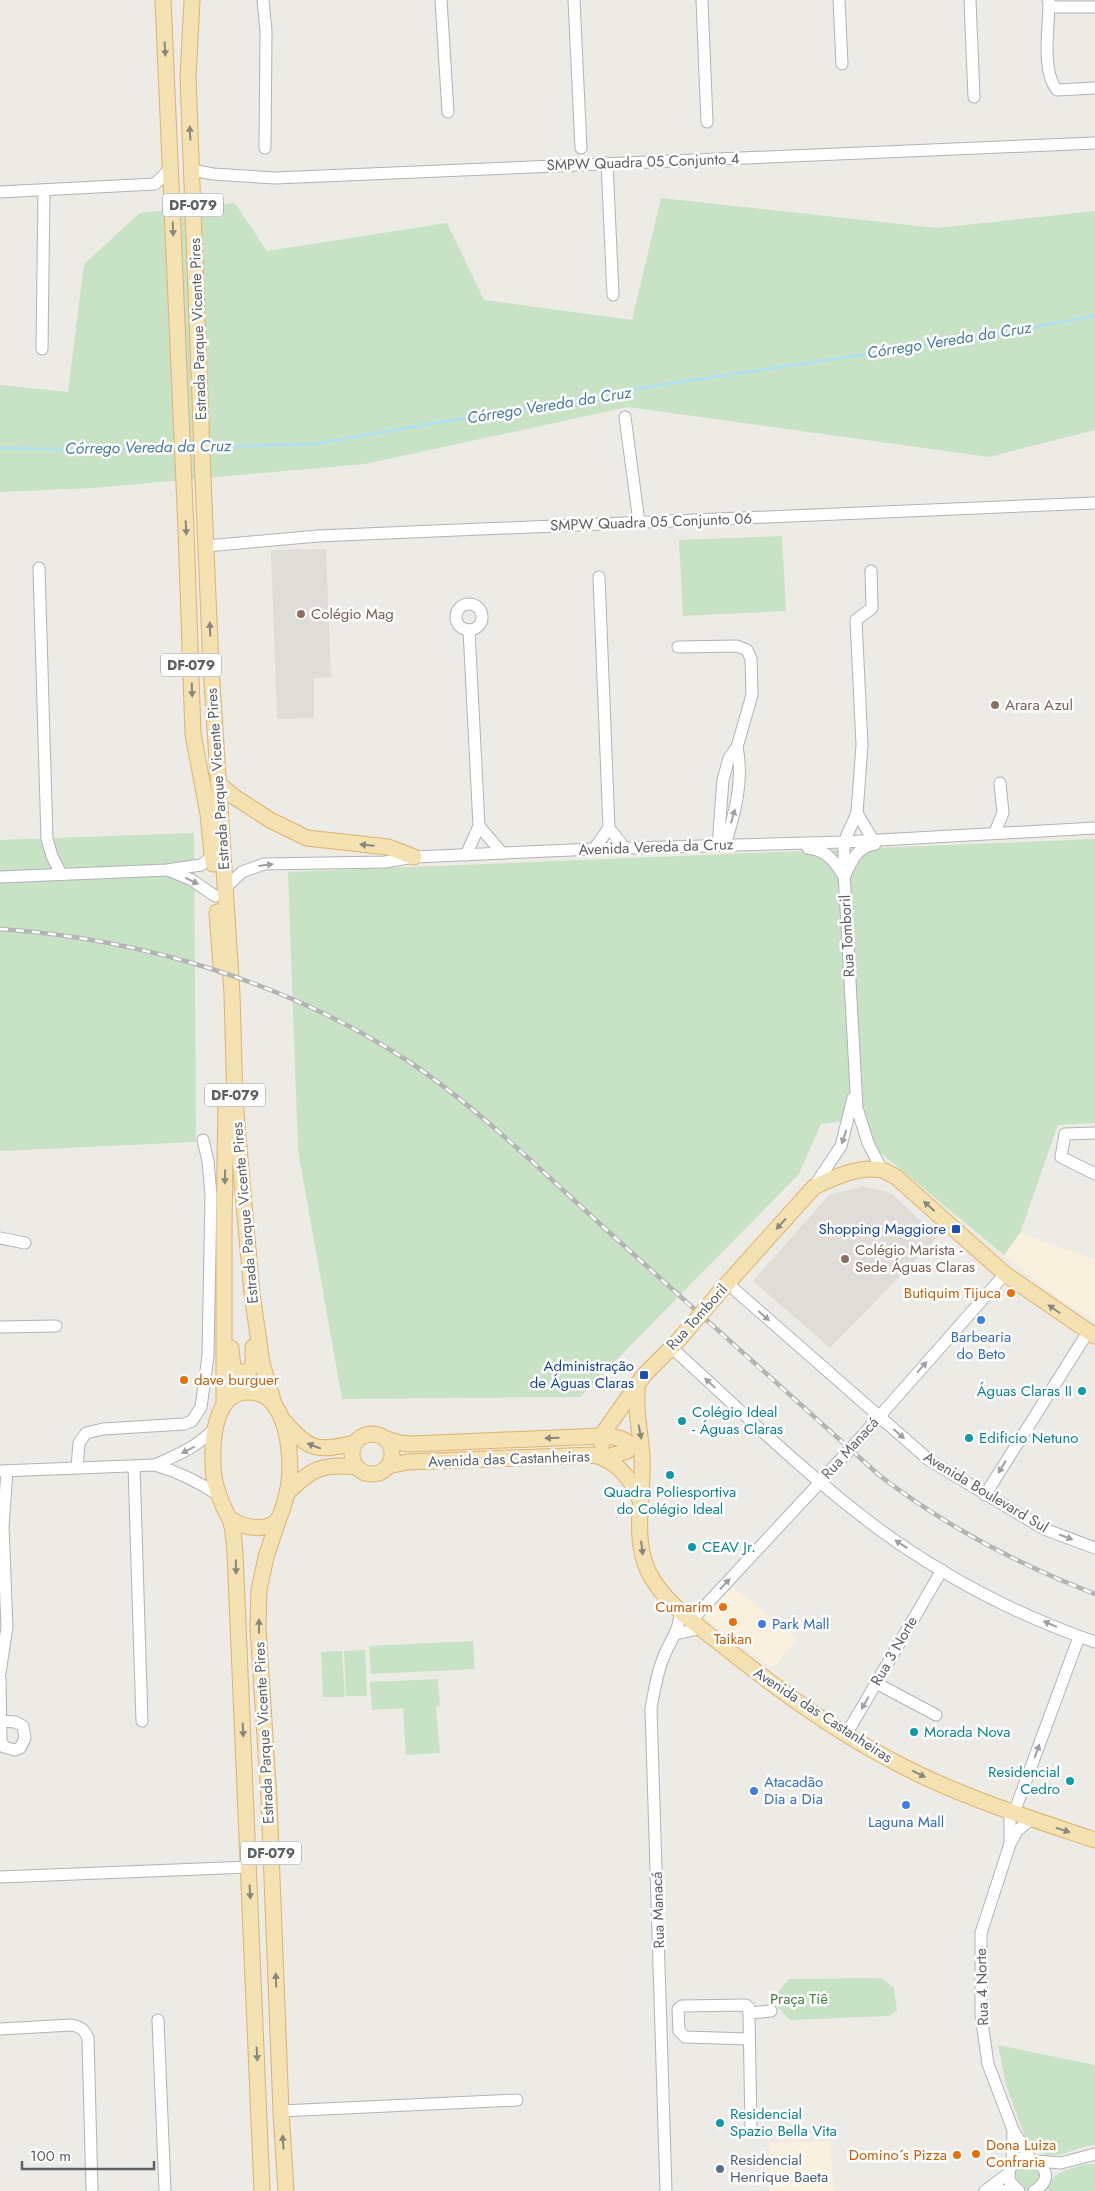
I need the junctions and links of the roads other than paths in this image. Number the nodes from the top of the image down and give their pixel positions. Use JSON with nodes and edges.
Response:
{"nodes":[{"id":1,"x":163,"y":0,"type":"edge"},
{"id":2,"x":192,"y":0,"type":"edge"},
{"id":3,"x":263,"y":0,"type":"edge"},
{"id":4,"x":441,"y":0,"type":"edge"},
{"id":5,"x":574,"y":0,"type":"edge"},
{"id":6,"x":702,"y":0,"type":"edge"},
{"id":7,"x":839,"y":0,"type":"edge"},
{"id":8,"x":970,"y":0,"type":"edge"},
{"id":9,"x":1048,"y":2,"type":"edge"},
{"id":10,"x":1095,"y":7,"type":"edge"},
{"id":11,"x":842,"y":64,"type":"dead end"},
{"id":12,"x":1095,"y":88,"type":"edge"},
{"id":13,"x":974,"y":97,"type":"dead end"},
{"id":14,"x":448,"y":112,"type":"dead end"},
{"id":15,"x":707,"y":122,"type":"dead end"},
{"id":16,"x":1095,"y":143,"type":"edge"},
{"id":17,"x":265,"y":148,"type":"dead end"},
{"id":18,"x":581,"y":148,"type":"dead end"},
{"id":19,"x":607,"y":163,"type":"junction"},
{"id":20,"x":171,"y":168,"type":"junction"},
{"id":21,"x":192,"y":170,"type":"junction"},
{"id":22,"x":44,"y":190,"type":"junction"},
{"id":23,"x":0,"y":192,"type":"edge"},
{"id":24,"x":612,"y":295,"type":"dead end"},
{"id":25,"x":42,"y":349,"type":"dead end"},
{"id":26,"x":625,"y":417,"type":"dead end"},
{"id":27,"x":1095,"y":503,"type":"edge"},
{"id":28,"x":638,"y":522,"type":"junction"},
{"id":29,"x":207,"y":546,"type":"junction"},
{"id":30,"x":39,"y":568,"type":"dead end"},
{"id":31,"x":871,"y":571,"type":"dead end"},
{"id":32,"x":599,"y":577,"type":"dead end"},
{"id":33,"x":469,"y":630,"type":"junction"},
{"id":34,"x":678,"y":647,"type":"dead end"},
{"id":35,"x":737,"y":747,"type":"junction"},
{"id":36,"x":218,"y":783,"type":"junction"},
{"id":37,"x":1000,"y":783,"type":"dead end"},
{"id":38,"x":857,"y":813,"type":"junction"},
{"id":39,"x":1003,"y":813,"type":"junction"},
{"id":40,"x":478,"y":826,"type":"junction"},
{"id":41,"x":609,"y":828,"type":"junction"},
{"id":42,"x":1095,"y":828,"type":"edge"},
{"id":43,"x":1017,"y":831,"type":"junction"},
{"id":44,"x":995,"y":832,"type":"junction"},
{"id":45,"x":916,"y":838,"type":"junction"},
{"id":46,"x":873,"y":840,"type":"junction"},
{"id":47,"x":844,"y":842,"type":"junction"},
{"id":48,"x":786,"y":844,"type":"junction"},
{"id":49,"x":722,"y":845,"type":"junction"},
{"id":50,"x":626,"y":848,"type":"junction"},
{"id":51,"x":212,"y":849,"type":"junction"},
{"id":52,"x":594,"y":849,"type":"junction"},
{"id":53,"x":502,"y":853,"type":"junction"},
{"id":54,"x":466,"y":855,"type":"junction"},
{"id":55,"x":414,"y":857,"type":"junction"},
{"id":56,"x":167,"y":870,"type":"junction"},
{"id":57,"x":61,"y":874,"type":"junction"},
{"id":58,"x":844,"y":876,"type":"junction"},
{"id":59,"x":0,"y":877,"type":"edge"},
{"id":60,"x":220,"y":892,"type":"junction"},
{"id":61,"x":855,"y":1089,"type":"junction"},
{"id":62,"x":1095,"y":1133,"type":"edge"},
{"id":63,"x":203,"y":1140,"type":"dead end"},
{"id":64,"x":882,"y":1170,"type":"junction"},
{"id":65,"x":1095,"y":1174,"type":"edge"},
{"id":66,"x":814,"y":1188,"type":"junction"},
{"id":67,"x":2,"y":1241,"type":"edge"},
{"id":68,"x":25,"y":1243,"type":"dead end"},
{"id":69,"x":1005,"y":1274,"type":"junction"},
{"id":70,"x":224,"y":1280,"type":"junction"},
{"id":71,"x":726,"y":1285,"type":"junction"},
{"id":72,"x":252,"y":1294,"type":"junction"},
{"id":73,"x":56,"y":1326,"type":"dead end"},
{"id":74,"x":0,"y":1327,"type":"edge"},
{"id":75,"x":1091,"y":1334,"type":"edge"},
{"id":76,"x":673,"y":1345,"type":"junction"},
{"id":77,"x":638,"y":1384,"type":"junction"},
{"id":78,"x":274,"y":1404,"type":"junction"},
{"id":79,"x":224,"y":1405,"type":"junction"},
{"id":80,"x":878,"y":1417,"type":"junction"},
{"id":81,"x":282,"y":1419,"type":"junction"},
{"id":82,"x":216,"y":1426,"type":"junction"},
{"id":83,"x":601,"y":1436,"type":"junction"},
{"id":84,"x":386,"y":1439,"type":"junction"},
{"id":85,"x":355,"y":1443,"type":"junction"},
{"id":86,"x":604,"y":1458,"type":"junction"},
{"id":87,"x":155,"y":1465,"type":"junction"},
{"id":88,"x":134,"y":1466,"type":"junction"},
{"id":89,"x":388,"y":1466,"type":"junction"},
{"id":90,"x":77,"y":1467,"type":"junction"},
{"id":91,"x":357,"y":1467,"type":"junction"},
{"id":92,"x":4,"y":1471,"type":"edge"},
{"id":93,"x":820,"y":1482,"type":"junction"},
{"id":94,"x":288,"y":1492,"type":"junction"},
{"id":95,"x":985,"y":1495,"type":"junction"},
{"id":96,"x":220,"y":1496,"type":"junction"},
{"id":97,"x":640,"y":1499,"type":"junction"},
{"id":98,"x":279,"y":1518,"type":"junction"},
{"id":99,"x":230,"y":1519,"type":"junction"},
{"id":100,"x":1095,"y":1548,"type":"edge"},
{"id":101,"x":942,"y":1570,"type":"junction"},
{"id":102,"x":680,"y":1609,"type":"junction"},
{"id":103,"x":697,"y":1624,"type":"junction"},
{"id":104,"x":676,"y":1634,"type":"junction"},
{"id":105,"x":1079,"y":1636,"type":"junction"},
{"id":106,"x":1095,"y":1642,"type":"edge"},
{"id":107,"x":0,"y":1674,"type":"edge"},
{"id":108,"x":0,"y":1679,"type":"edge"},
{"id":109,"x":876,"y":1683,"type":"junction"},
{"id":110,"x":936,"y":1715,"type":"dead end"},
{"id":111,"x":1,"y":1721,"type":"edge"},
{"id":112,"x":142,"y":1721,"type":"dead end"},
{"id":113,"x":847,"y":1733,"type":"junction"},
{"id":114,"x":1012,"y":1812,"type":"junction"},
{"id":115,"x":1031,"y":1819,"type":"junction"},
{"id":116,"x":1095,"y":1840,"type":"edge"},
{"id":117,"x":1010,"y":1844,"type":"junction"},
{"id":118,"x":249,"y":1867,"type":"junction"},
{"id":119,"x":0,"y":1877,"type":"edge"},
{"id":120,"x":771,"y":2011,"type":"dead end"},
{"id":121,"x":749,"y":2013,"type":"junction"},
{"id":122,"x":158,"y":2020,"type":"dead end"},
{"id":123,"x":0,"y":2029,"type":"edge"},
{"id":124,"x":749,"y":2038,"type":"junction"},
{"id":125,"x":517,"y":2100,"type":"dead end"},
{"id":126,"x":281,"y":2111,"type":"junction"},
{"id":127,"x":751,"y":2130,"type":"dead end"},
{"id":128,"x":1013,"y":2130,"type":"junction"},
{"id":129,"x":1095,"y":2154,"type":"edge"},
{"id":130,"x":1033,"y":2160,"type":"junction"},
{"id":131,"x":1061,"y":2163,"type":"junction"},
{"id":132,"x":1011,"y":2169,"type":"junction"},
{"id":133,"x":1040,"y":2187,"type":"edge"},
{"id":134,"x":92,"y":2191,"type":"edge"},
{"id":135,"x":165,"y":2191,"type":"edge"},
{"id":136,"x":262,"y":2191,"type":"edge"},
{"id":137,"x":286,"y":2191,"type":"edge"},
{"id":138,"x":666,"y":2191,"type":"edge"},
{"id":139,"x":984,"y":2191,"type":"edge"},
{"id":140,"x":996,"y":2191,"type":"edge"},
{"id":141,"x":1018,"y":2191,"type":"edge"}],
"edges":[{"from":1,"to":20,"type":"main road","name":"Estrada Parque Vicente Pires","number":"DF-079","one_way":true},
{"from":21,"to":2,"type":"main road","name":"Estrada Parque Vicente Pires","number":"DF-079","one_way":true},
{"from":3,"to":17,"type":"street"},
{"from":4,"to":14,"type":"street"},
{"from":5,"to":18,"type":"street"},
{"from":6,"to":15,"type":"street"},
{"from":7,"to":11,"type":"street"},
{"from":8,"to":13,"type":"street"},
{"from":9,"to":10,"type":"street"},
{"from":9,"to":12,"type":"street"},
{"from":16,"to":19,"type":"street","name":"SMPW Quadra 05 Conjunto 4"},
{"from":19,"to":21,"type":"street","name":"SMPW Quadra 05 Conjunto 4"},
{"from":19,"to":24,"type":"street"},
{"from":20,"to":22,"type":"street"},
{"from":20,"to":51,"type":"main road","name":"Estrada Parque Vicente Pires","number":"DF-079","one_way":true},
{"from":21,"to":29,"type":"main road","name":"Estrada Parque Vicente Pires","number":"DF-079"},
{"from":22,"to":23,"type":"street"},
{"from":22,"to":25,"type":"street"},
{"from":26,"to":28,"type":"street"},
{"from":27,"to":28,"type":"street","name":"SMPW Quadra 05 Conjunto 06"},
{"from":28,"to":29,"type":"street","name":"SMPW Quadra 05 Conjunto 06"},
{"from":36,"to":29,"type":"main road","name":"Estrada Parque Vicente Pires","number":"DF-079","one_way":true},
{"from":30,"to":57,"type":"street"},
{"from":31,"to":38,"type":"street"},
{"from":32,"to":41,"type":"street"},
{"from":33,"to":33,"type":"street"},
{"from":33,"to":40,"type":"street"},
{"from":34,"to":35,"type":"street"},
{"from":49,"to":35,"type":"street","one_way":true},
{"from":35,"to":49,"type":"street"},
{"from":55,"to":36,"type":"main road","one_way":true},
{"from":36,"to":60,"type":"main road","name":"Estrada Parque Vicente Pires","number":"DF-079"},
{"from":37,"to":39,"type":"street"},
{"from":38,"to":46,"type":"street"},
{"from":38,"to":47,"type":"street"},
{"from":39,"to":43,"type":"street"},
{"from":39,"to":44,"type":"street"},
{"from":40,"to":53,"type":"street"},
{"from":40,"to":54,"type":"street"},
{"from":41,"to":50,"type":"street"},
{"from":41,"to":52,"type":"street"},
{"from":42,"to":43,"type":"street","name":"Avenida Vereda da Cruz"},
{"from":43,"to":44,"type":"street","name":"Avenida Vereda da Cruz"},
{"from":44,"to":45,"type":"street","name":"Avenida Vereda da Cruz"},
{"from":45,"to":46,"type":"street","name":"Avenida Vereda da Cruz"},
{"from":45,"to":58,"type":"street"},
{"from":46,"to":47,"type":"street","name":"Avenida Vereda da Cruz"},
{"from":47,"to":48,"type":"street","name":"Avenida Vereda da Cruz"},
{"from":47,"to":58,"type":"street","name":"Rua Tomboril"},
{"from":48,"to":49,"type":"street","name":"Avenida Vereda da Cruz"},
{"from":48,"to":58,"type":"street"},
{"from":49,"to":50,"type":"street","name":"Avenida Vereda da Cruz"},
{"from":50,"to":52,"type":"street","name":"Avenida Vereda da Cruz"},
{"from":51,"to":56,"type":"street"},
{"from":51,"to":60,"type":"main road","name":"Estrada Parque Vicente Pires","number":"DF-079"},
{"from":52,"to":53,"type":"street","name":"Avenida Vereda da Cruz"},
{"from":53,"to":54,"type":"street","name":"Avenida Vereda da Cruz"},
{"from":54,"to":55,"type":"street","name":"Avenida Vereda da Cruz"},
{"from":60,"to":55,"type":"street","name":"Avenida Vereda da Cruz","one_way":true},
{"from":56,"to":57,"type":"street"},
{"from":56,"to":60,"type":"street","one_way":true},
{"from":57,"to":59,"type":"street"},
{"from":58,"to":61,"type":"street","name":"Rua Tomboril"},
{"from":60,"to":70,"type":"main road","name":"Estrada Parque Vicente Pires","number":"DF-079","one_way":true},
{"from":60,"to":72,"type":"main road","name":"Estrada Parque Vicente Pires","number":"DF-079"},
{"from":61,"to":64,"type":"street","name":"Rua Tomboril"},
{"from":61,"to":66,"type":"street","name":"Rua Tomboril","one_way":true},
{"from":62,"to":65,"type":"street"},
{"from":63,"to":90,"type":"street"},
{"from":64,"to":66,"type":"main road","name":"Rua Tomboril"},
{"from":69,"to":64,"type":"main road","one_way":true},
{"from":66,"to":71,"type":"main road","name":"Rua Tomboril","one_way":true},
{"from":67,"to":68,"type":"street"},
{"from":75,"to":69,"type":"main road","one_way":true},
{"from":80,"to":69,"type":"street","name":"Rua Manacá","one_way":true},
{"from":70,"to":72,"type":"main road"},
{"from":70,"to":79,"type":"main road","name":"Estrada Parque Vicente Pires","number":"DF-079"},
{"from":71,"to":76,"type":"main road","name":"Rua Tomboril","bridge":true},
{"from":71,"to":80,"type":"street","name":"Avenida Boulevard Sul","one_way":true},
{"from":72,"to":78,"type":"main road","name":"Estrada Parque Vicente Pires","number":"DF-079"},
{"from":73,"to":74,"type":"street"},
{"from":75,"to":95,"type":"street","one_way":true},
{"from":76,"to":77,"type":"main road","name":"Rua Tomboril"},
{"from":93,"to":76,"type":"street","one_way":true},
{"from":77,"to":83,"type":"main road","name":"Rua Tomboril"},
{"from":77,"to":97,"type":"main road","name":"Avenida das Castanheiras","one_way":true},
{"from":78,"to":79,"type":"main road"},
{"from":78,"to":81,"type":"main road","number":"DF-079"},
{"from":79,"to":82,"type":"main road","number":"DF-079"},
{"from":80,"to":93,"type":"street","name":"Rua Manacá","bridge":true},
{"from":80,"to":95,"type":"street","name":"Avenida Boulevard Sul","one_way":true},
{"from":85,"to":81,"type":"main road","one_way":true},
{"from":81,"to":94,"type":"main road","number":"DF-079"},
{"from":82,"to":87,"type":"street","one_way":true},
{"from":82,"to":96,"type":"main road","number":"DF-079"},
{"from":83,"to":84,"type":"main road","name":"Avenida das Castanheiras","one_way":true},
{"from":83,"to":86,"type":"main road"},
{"from":83,"to":86,"type":"main road","name":"Avenida das Castanheiras"},
{"from":84,"to":85,"type":"main road"},
{"from":84,"to":89,"type":"main road"},
{"from":85,"to":91,"type":"main road"},
{"from":86,"to":89,"type":"main road","name":"Avenida das Castanheiras"},
{"from":86,"to":97,"type":"main road","name":"Avenida das Castanheiras"},
{"from":87,"to":88,"type":"street"},
{"from":87,"to":96,"type":"street"},
{"from":88,"to":90,"type":"street"},
{"from":88,"to":112,"type":"street"},
{"from":89,"to":91,"type":"main road"},
{"from":90,"to":92,"type":"street"},
{"from":91,"to":94,"type":"main road"},
{"from":92,"to":107,"type":"street"},
{"from":101,"to":93,"type":"street","one_way":true},
{"from":103,"to":93,"type":"street","name":"Rua Manacá","one_way":true},
{"from":94,"to":98,"type":"main road","number":"DF-079"},
{"from":95,"to":100,"type":"street","name":"Avenida Boulevard Sul","one_way":true},
{"from":96,"to":99,"type":"main road","number":"DF-079"},
{"from":97,"to":102,"type":"main road","name":"Avenida das Castanheiras","one_way":true},
{"from":98,"to":99,"type":"main road"},
{"from":126,"to":98,"type":"main road","name":"Estrada Parque Vicente Pires","number":"DF-079","one_way":true},
{"from":99,"to":118,"type":"main road","name":"Estrada Parque Vicente Pires","number":"DF-079","one_way":true},
{"from":105,"to":101,"type":"street","one_way":true},
{"from":101,"to":109,"type":"street","name":"Rua 3 Norte"},
{"from":102,"to":103,"type":"main road","name":"Avenida das Castanheiras"},
{"from":102,"to":104,"type":"street","name":"Rua Manacá"},
{"from":103,"to":104,"type":"street"},
{"from":103,"to":113,"type":"main road","name":"Avenida das Castanheiras"},
{"from":104,"to":138,"type":"street","name":"Rua Manacá"},
{"from":105,"to":106,"type":"street"},
{"from":114,"to":105,"type":"street","name":"Rua 4 Norte","one_way":true},
{"from":108,"to":111,"type":"street"},
{"from":109,"to":110,"type":"street"},
{"from":109,"to":113,"type":"street","name":"Rua 3 Norte","one_way":true},
{"from":113,"to":114,"type":"main road","name":"Avenida das Castanheiras","one_way":true},
{"from":114,"to":115,"type":"main road","name":"Avenida das Castanheiras"},
{"from":114,"to":117,"type":"street","name":"Rua 4 Norte"},
{"from":115,"to":116,"type":"main road","name":"Avenida das Castanheiras","one_way":true},
{"from":115,"to":117,"type":"street","name":"Rua 4 Norte"},
{"from":117,"to":128,"type":"street","name":"Rua 4 Norte"},
{"from":118,"to":119,"type":"street"},
{"from":118,"to":136,"type":"main road","name":"Estrada Parque Vicente Pires","number":"DF-079","one_way":true},
{"from":120,"to":121,"type":"street"},
{"from":121,"to":124,"type":"street"},
{"from":121,"to":124,"type":"street"},
{"from":122,"to":135,"type":"street"},
{"from":123,"to":134,"type":"street"},
{"from":124,"to":127,"type":"street"},
{"from":125,"to":126,"type":"street"},
{"from":137,"to":126,"type":"main road","name":"Estrada Parque Vicente Pires","number":"DF-079","one_way":true},
{"from":128,"to":130,"type":"street","name":"Rua 4 Norte"},
{"from":128,"to":132,"type":"street","name":"Rua 4 Norte"},
{"from":129,"to":131,"type":"street"},
{"from":130,"to":131,"type":"street"},
{"from":130,"to":132,"type":"street"},
{"from":130,"to":133,"type":"street","name":"Rua 4 Norte"},
{"from":131,"to":133,"type":"street"},
{"from":132,"to":139,"type":"street"},
{"from":132,"to":141,"type":"street"},
{"from":140,"to":141,"type":"street"}]}
